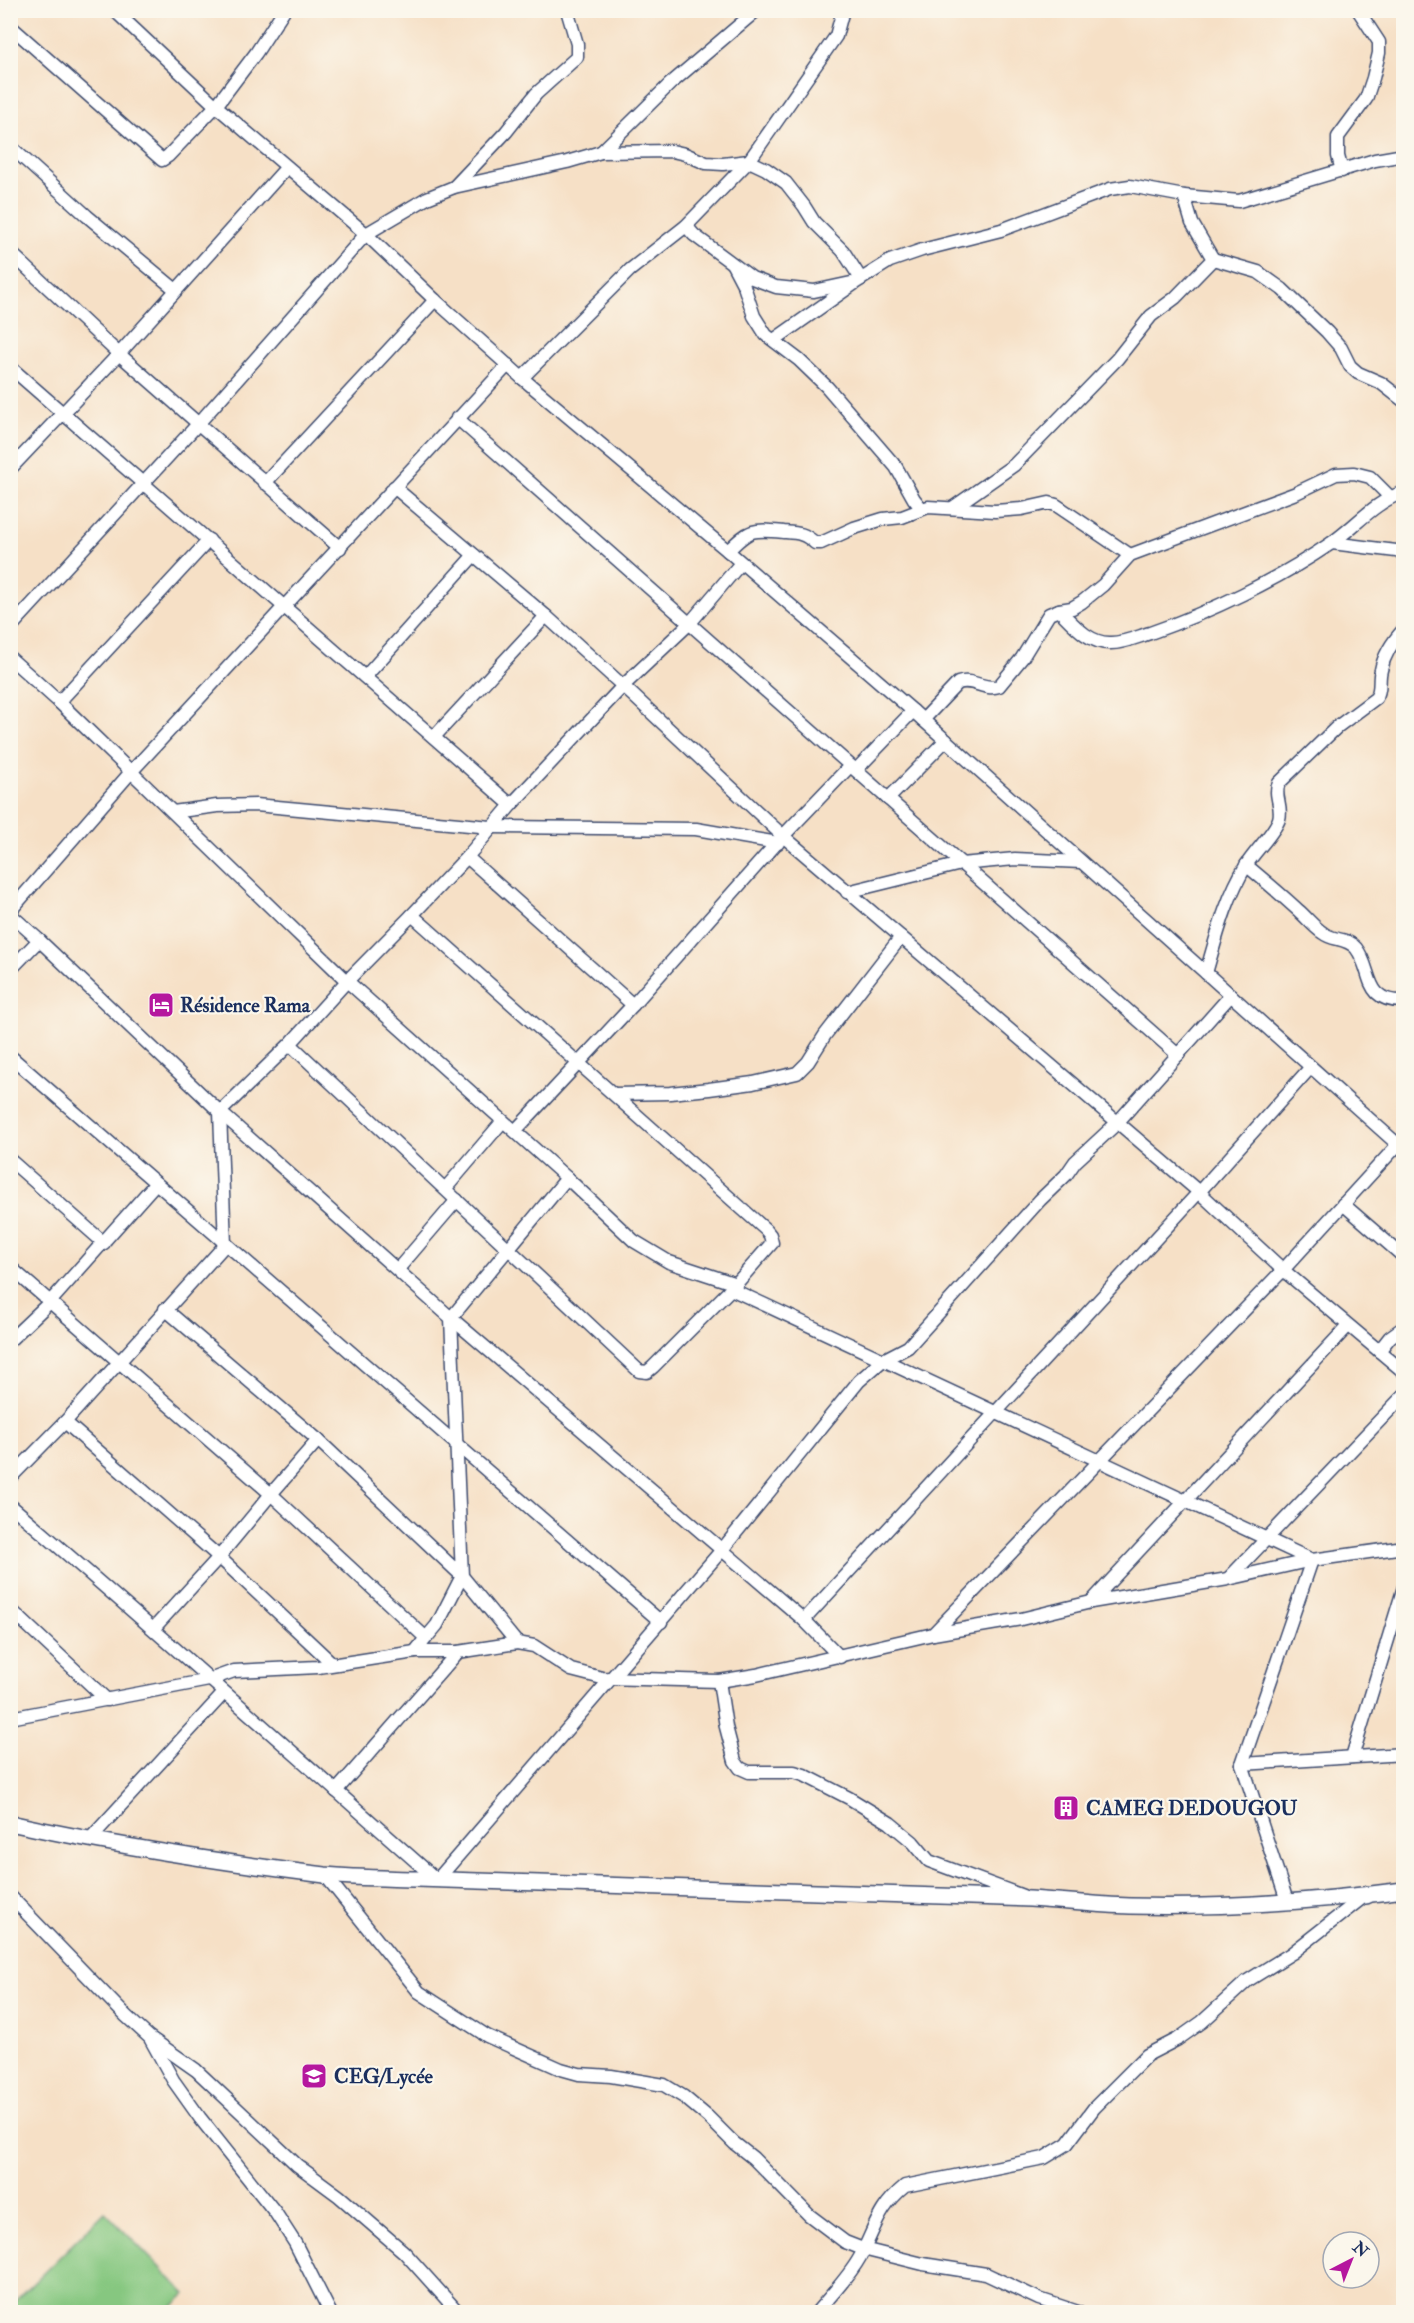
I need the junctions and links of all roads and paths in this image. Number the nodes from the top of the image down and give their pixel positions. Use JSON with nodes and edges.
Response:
{"nodes":[{"id":1,"x":114,"y":10,"type":"edge"},
{"id":2,"x":284,"y":10,"type":"edge"},
{"id":3,"x":567,"y":10,"type":"edge"},
{"id":4,"x":757,"y":10,"type":"edge"},
{"id":5,"x":843,"y":10,"type":"edge"},
{"id":6,"x":1358,"y":10,"type":"edge"},
{"id":7,"x":10,"y":26,"type":"edge"},
{"id":8,"x":216,"y":106,"type":"junction"},
{"id":9,"x":10,"y":146,"type":"edge"},
{"id":10,"x":601,"y":152,"type":"junction"},
{"id":11,"x":1404,"y":154,"type":"edge"},
{"id":12,"x":749,"y":161,"type":"junction"},
{"id":13,"x":287,"y":167,"type":"junction"},
{"id":14,"x":1342,"y":171,"type":"junction"},
{"id":15,"x":454,"y":186,"type":"junction"},
{"id":16,"x":1184,"y":196,"type":"junction"},
{"id":17,"x":686,"y":226,"type":"junction"},
{"id":18,"x":366,"y":234,"type":"junction"},
{"id":19,"x":10,"y":252,"type":"edge"},
{"id":20,"x":1213,"y":259,"type":"junction"},
{"id":21,"x":733,"y":265,"type":"junction"},
{"id":22,"x":858,"y":281,"type":"junction"},
{"id":23,"x":176,"y":290,"type":"junction"},
{"id":24,"x":435,"y":300,"type":"junction"},
{"id":25,"x":774,"y":340,"type":"junction"},
{"id":26,"x":119,"y":354,"type":"junction"},
{"id":27,"x":508,"y":365,"type":"junction"},
{"id":28,"x":10,"y":367,"type":"edge"},
{"id":29,"x":522,"y":378,"type":"junction"},
{"id":30,"x":1404,"y":401,"type":"edge"},
{"id":31,"x":63,"y":413,"type":"junction"},
{"id":32,"x":457,"y":418,"type":"junction"},
{"id":33,"x":198,"y":424,"type":"junction"},
{"id":34,"x":10,"y":469,"type":"edge"},
{"id":35,"x":265,"y":483,"type":"junction"},
{"id":36,"x":142,"y":484,"type":"junction"},
{"id":37,"x":394,"y":487,"type":"junction"},
{"id":38,"x":1404,"y":492,"type":"edge"},
{"id":39,"x":1390,"y":498,"type":"junction"},
{"id":40,"x":954,"y":507,"type":"junction"},
{"id":41,"x":922,"y":508,"type":"junction"},
{"id":42,"x":208,"y":540,"type":"junction"},
{"id":43,"x":1332,"y":543,"type":"junction"},
{"id":44,"x":340,"y":548,"type":"junction"},
{"id":45,"x":728,"y":551,"type":"junction"},
{"id":46,"x":1404,"y":552,"type":"edge"},
{"id":47,"x":474,"y":555,"type":"junction"},
{"id":48,"x":1130,"y":555,"type":"junction"},
{"id":49,"x":741,"y":563,"type":"junction"},
{"id":50,"x":285,"y":607,"type":"junction"},
{"id":51,"x":1059,"y":610,"type":"junction"},
{"id":52,"x":546,"y":616,"type":"junction"},
{"id":53,"x":690,"y":623,"type":"junction"},
{"id":54,"x":10,"y":628,"type":"edge"},
{"id":55,"x":1404,"y":628,"type":"edge"},
{"id":56,"x":10,"y":658,"type":"edge"},
{"id":57,"x":365,"y":677,"type":"junction"},
{"id":58,"x":623,"y":686,"type":"junction"},
{"id":59,"x":58,"y":702,"type":"junction"},
{"id":60,"x":913,"y":711,"type":"junction"},
{"id":61,"x":923,"y":720,"type":"junction"},
{"id":62,"x":434,"y":737,"type":"junction"},
{"id":63,"x":946,"y":740,"type":"junction"},
{"id":64,"x":853,"y":768,"type":"junction"},
{"id":65,"x":131,"y":772,"type":"junction"},
{"id":66,"x":888,"y":799,"type":"junction"},
{"id":67,"x":511,"y":805,"type":"junction"},
{"id":68,"x":173,"y":812,"type":"junction"},
{"id":69,"x":491,"y":827,"type":"junction"},
{"id":70,"x":781,"y":839,"type":"junction"},
{"id":71,"x":467,"y":857,"type":"junction"},
{"id":72,"x":1081,"y":862,"type":"junction"},
{"id":73,"x":961,"y":864,"type":"junction"},
{"id":74,"x":1246,"y":865,"type":"junction"},
{"id":75,"x":847,"y":892,"type":"junction"},
{"id":76,"x":10,"y":913,"type":"edge"},
{"id":77,"x":412,"y":915,"type":"junction"},
{"id":78,"x":901,"y":937,"type":"junction"},
{"id":79,"x":39,"y":940,"type":"junction"},
{"id":80,"x":10,"y":970,"type":"edge"},
{"id":81,"x":1206,"y":973,"type":"junction"},
{"id":82,"x":346,"y":981,"type":"junction"},
{"id":83,"x":1231,"y":995,"type":"junction"},
{"id":84,"x":1404,"y":1001,"type":"edge"},
{"id":85,"x":633,"y":1005,"type":"junction"},
{"id":86,"x":290,"y":1044,"type":"junction"},
{"id":87,"x":1178,"y":1055,"type":"junction"},
{"id":88,"x":10,"y":1056,"type":"edge"},
{"id":89,"x":579,"y":1063,"type":"junction"},
{"id":90,"x":1311,"y":1067,"type":"junction"},
{"id":91,"x":614,"y":1094,"type":"junction"},
{"id":92,"x":220,"y":1112,"type":"junction"},
{"id":93,"x":503,"y":1121,"type":"junction"},
{"id":94,"x":1117,"y":1123,"type":"junction"},
{"id":95,"x":515,"y":1131,"type":"junction"},
{"id":96,"x":1402,"y":1144,"type":"edge"},
{"id":97,"x":10,"y":1160,"type":"edge"},
{"id":98,"x":567,"y":1178,"type":"junction"},
{"id":99,"x":156,"y":1183,"type":"junction"},
{"id":100,"x":445,"y":1189,"type":"junction"},
{"id":101,"x":1199,"y":1192,"type":"junction"},
{"id":102,"x":457,"y":1200,"type":"junction"},
{"id":103,"x":1343,"y":1204,"type":"junction"},
{"id":104,"x":104,"y":1243,"type":"junction"},
{"id":105,"x":225,"y":1245,"type":"junction"},
{"id":106,"x":508,"y":1249,"type":"junction"},
{"id":107,"x":1404,"y":1257,"type":"edge"},
{"id":108,"x":10,"y":1267,"type":"edge"},
{"id":109,"x":398,"y":1269,"type":"junction"},
{"id":110,"x":1283,"y":1270,"type":"junction"},
{"id":111,"x":733,"y":1287,"type":"junction"},
{"id":112,"x":51,"y":1302,"type":"junction"},
{"id":113,"x":165,"y":1309,"type":"junction"},
{"id":114,"x":451,"y":1318,"type":"junction"},
{"id":115,"x":1348,"y":1326,"type":"junction"},
{"id":116,"x":1404,"y":1327,"type":"edge"},
{"id":117,"x":10,"y":1340,"type":"edge"},
{"id":118,"x":1379,"y":1351,"type":"junction"},
{"id":119,"x":883,"y":1360,"type":"junction"},
{"id":120,"x":119,"y":1362,"type":"junction"},
{"id":121,"x":1404,"y":1372,"type":"edge"},
{"id":122,"x":1404,"y":1395,"type":"edge"},
{"id":123,"x":995,"y":1412,"type":"junction"},
{"id":124,"x":65,"y":1422,"type":"junction"},
{"id":125,"x":318,"y":1440,"type":"junction"},
{"id":126,"x":457,"y":1445,"type":"junction"},
{"id":127,"x":1099,"y":1461,"type":"junction"},
{"id":128,"x":10,"y":1478,"type":"edge"},
{"id":129,"x":271,"y":1494,"type":"junction"},
{"id":130,"x":1185,"y":1501,"type":"junction"},
{"id":131,"x":10,"y":1505,"type":"edge"},
{"id":132,"x":1266,"y":1539,"type":"junction"},
{"id":133,"x":1404,"y":1547,"type":"edge"},
{"id":134,"x":721,"y":1551,"type":"junction"},
{"id":135,"x":219,"y":1557,"type":"junction"},
{"id":136,"x":1312,"y":1560,"type":"junction"},
{"id":137,"x":462,"y":1576,"type":"junction"},
{"id":138,"x":1228,"y":1579,"type":"junction"},
{"id":139,"x":1404,"y":1587,"type":"edge"},
{"id":140,"x":1091,"y":1602,"type":"junction"},
{"id":141,"x":10,"y":1610,"type":"edge"},
{"id":142,"x":804,"y":1620,"type":"junction"},
{"id":143,"x":661,"y":1622,"type":"junction"},
{"id":144,"x":154,"y":1628,"type":"junction"},
{"id":145,"x":933,"y":1634,"type":"junction"},
{"id":146,"x":426,"y":1638,"type":"junction"},
{"id":147,"x":516,"y":1643,"type":"junction"},
{"id":148,"x":415,"y":1652,"type":"junction"},
{"id":149,"x":458,"y":1652,"type":"junction"},
{"id":150,"x":840,"y":1657,"type":"junction"},
{"id":151,"x":333,"y":1664,"type":"junction"},
{"id":152,"x":611,"y":1678,"type":"junction"},
{"id":153,"x":209,"y":1680,"type":"junction"},
{"id":154,"x":719,"y":1680,"type":"junction"},
{"id":155,"x":224,"y":1693,"type":"junction"},
{"id":156,"x":107,"y":1700,"type":"junction"},
{"id":157,"x":10,"y":1718,"type":"edge"},
{"id":158,"x":1404,"y":1754,"type":"edge"},
{"id":159,"x":1352,"y":1757,"type":"junction"},
{"id":160,"x":1242,"y":1764,"type":"junction"},
{"id":161,"x":336,"y":1791,"type":"junction"},
{"id":162,"x":10,"y":1823,"type":"edge"},
{"id":163,"x":34,"y":1828,"type":"junction"},
{"id":164,"x":10,"y":1831,"type":"edge"},
{"id":165,"x":89,"y":1840,"type":"junction"},
{"id":166,"x":326,"y":1875,"type":"junction"},
{"id":167,"x":437,"y":1880,"type":"junction"},
{"id":168,"x":1404,"y":1891,"type":"edge"},
{"id":169,"x":10,"y":1896,"type":"edge"},
{"id":170,"x":1030,"y":1899,"type":"junction"},
{"id":171,"x":1287,"y":1901,"type":"junction"},
{"id":172,"x":149,"y":2037,"type":"junction"},
{"id":173,"x":863,"y":2249,"type":"junction"},
{"id":174,"x":330,"y":2313,"type":"edge"},
{"id":175,"x":458,"y":2313,"type":"edge"},
{"id":176,"x":817,"y":2313,"type":"edge"},
{"id":177,"x":1078,"y":2313,"type":"edge"}],
"edges":[{"from":1,"to":8,"type":"street"},
{"from":2,"to":8,"type":"street"},
{"from":3,"to":15,"type":"street"},
{"from":4,"to":10,"type":"street"},
{"from":5,"to":12,"type":"street"},
{"from":6,"to":14,"type":"street"},
{"from":7,"to":8,"type":"street"},
{"from":8,"to":13,"type":"street"},
{"from":9,"to":23,"type":"street"},
{"from":10,"to":12,"type":"street"},
{"from":10,"to":15,"type":"street"},
{"from":11,"to":14,"type":"street"},
{"from":12,"to":17,"type":"street"},
{"from":12,"to":22,"type":"street"},
{"from":13,"to":18,"type":"street"},
{"from":13,"to":23,"type":"street"},
{"from":14,"to":16,"type":"street"},
{"from":15,"to":18,"type":"street"},
{"from":16,"to":20,"type":"street"},
{"from":16,"to":22,"type":"street"},
{"from":17,"to":21,"type":"street"},
{"from":17,"to":29,"type":"street"},
{"from":18,"to":24,"type":"street"},
{"from":18,"to":33,"type":"street"},
{"from":19,"to":26,"type":"street"},
{"from":20,"to":30,"type":"street"},
{"from":20,"to":40,"type":"street"},
{"from":21,"to":22,"type":"street"},
{"from":21,"to":25,"type":"street"},
{"from":22,"to":25,"type":"street"},
{"from":23,"to":26,"type":"street"},
{"from":24,"to":27,"type":"street"},
{"from":24,"to":35,"type":"street"},
{"from":25,"to":41,"type":"street"},
{"from":26,"to":31,"type":"street"},
{"from":26,"to":33,"type":"street"},
{"from":27,"to":29,"type":"street"},
{"from":27,"to":32,"type":"street"},
{"from":28,"to":31,"type":"street"},
{"from":29,"to":45,"type":"street"},
{"from":31,"to":34,"type":"street"},
{"from":31,"to":36,"type":"street"},
{"from":32,"to":37,"type":"street"},
{"from":32,"to":53,"type":"street"},
{"from":33,"to":35,"type":"street"},
{"from":33,"to":36,"type":"street"},
{"from":35,"to":44,"type":"street"},
{"from":36,"to":42,"type":"street"},
{"from":36,"to":54,"type":"street"},
{"from":37,"to":44,"type":"street"},
{"from":37,"to":47,"type":"street"},
{"from":38,"to":39,"type":"street"},
{"from":39,"to":43,"type":"street"},
{"from":39,"to":48,"type":"street"},
{"from":40,"to":41,"type":"street"},
{"from":40,"to":48,"type":"street"},
{"from":41,"to":45,"type":"street"},
{"from":42,"to":50,"type":"street"},
{"from":42,"to":59,"type":"street"},
{"from":43,"to":46,"type":"street"},
{"from":43,"to":51,"type":"street"},
{"from":44,"to":50,"type":"street"},
{"from":45,"to":49,"type":"street"},
{"from":47,"to":52,"type":"street"},
{"from":47,"to":57,"type":"street"},
{"from":48,"to":51,"type":"street"},
{"from":49,"to":53,"type":"street"},
{"from":49,"to":60,"type":"street"},
{"from":50,"to":57,"type":"street"},
{"from":50,"to":65,"type":"street"},
{"from":51,"to":61,"type":"street"},
{"from":52,"to":58,"type":"street"},
{"from":52,"to":62,"type":"street"},
{"from":53,"to":58,"type":"street"},
{"from":53,"to":64,"type":"street"},
{"from":55,"to":74,"type":"street"},
{"from":56,"to":59,"type":"street"},
{"from":57,"to":62,"type":"street"},
{"from":58,"to":67,"type":"street"},
{"from":58,"to":70,"type":"street"},
{"from":59,"to":65,"type":"street"},
{"from":60,"to":61,"type":"street"},
{"from":60,"to":64,"type":"street"},
{"from":61,"to":63,"type":"street"},
{"from":62,"to":67,"type":"street"},
{"from":63,"to":66,"type":"street"},
{"from":63,"to":72,"type":"street"},
{"from":64,"to":66,"type":"street"},
{"from":64,"to":70,"type":"street"},
{"from":65,"to":68,"type":"street"},
{"from":65,"to":76,"type":"street"},
{"from":66,"to":73,"type":"street"},
{"from":67,"to":69,"type":"street"},
{"from":68,"to":69,"type":"street"},
{"from":68,"to":82,"type":"street"},
{"from":69,"to":70,"type":"street"},
{"from":69,"to":71,"type":"street"},
{"from":70,"to":75,"type":"street"},
{"from":70,"to":85,"type":"street"},
{"from":71,"to":77,"type":"street"},
{"from":71,"to":85,"type":"street"},
{"from":72,"to":73,"type":"street"},
{"from":72,"to":81,"type":"street"},
{"from":73,"to":75,"type":"street"},
{"from":73,"to":87,"type":"street"},
{"from":74,"to":81,"type":"street"},
{"from":74,"to":84,"type":"street"},
{"from":75,"to":78,"type":"street"},
{"from":76,"to":79,"type":"street"},
{"from":77,"to":82,"type":"street"},
{"from":77,"to":89,"type":"street"},
{"from":78,"to":91,"type":"street"},
{"from":78,"to":94,"type":"street"},
{"from":79,"to":80,"type":"street"},
{"from":79,"to":92,"type":"street"},
{"from":81,"to":83,"type":"street"},
{"from":82,"to":86,"type":"street"},
{"from":82,"to":93,"type":"street"},
{"from":83,"to":87,"type":"street"},
{"from":83,"to":90,"type":"street"},
{"from":85,"to":89,"type":"street"},
{"from":86,"to":92,"type":"street"},
{"from":86,"to":100,"type":"street"},
{"from":87,"to":94,"type":"street"},
{"from":88,"to":99,"type":"street"},
{"from":89,"to":91,"type":"street"},
{"from":89,"to":95,"type":"street"},
{"from":90,"to":96,"type":"street"},
{"from":90,"to":101,"type":"street"},
{"from":91,"to":111,"type":"street"},
{"from":92,"to":105,"type":"street"},
{"from":92,"to":109,"type":"street"},
{"from":93,"to":95,"type":"street"},
{"from":93,"to":100,"type":"street"},
{"from":94,"to":101,"type":"street"},
{"from":94,"to":119,"type":"street"},
{"from":95,"to":98,"type":"street"},
{"from":96,"to":103,"type":"street"},
{"from":97,"to":104,"type":"street"},
{"from":98,"to":106,"type":"street"},
{"from":98,"to":111,"type":"street"},
{"from":99,"to":104,"type":"street"},
{"from":99,"to":105,"type":"street"},
{"from":100,"to":102,"type":"street"},
{"from":101,"to":110,"type":"street"},
{"from":101,"to":123,"type":"street"},
{"from":102,"to":106,"type":"street"},
{"from":102,"to":109,"type":"street"},
{"from":103,"to":107,"type":"street"},
{"from":103,"to":110,"type":"street"},
{"from":104,"to":112,"type":"street"},
{"from":105,"to":113,"type":"street"},
{"from":105,"to":126,"type":"street"},
{"from":106,"to":111,"type":"street"},
{"from":106,"to":114,"type":"street"},
{"from":108,"to":112,"type":"street"},
{"from":109,"to":114,"type":"street"},
{"from":110,"to":115,"type":"street"},
{"from":110,"to":127,"type":"street"},
{"from":111,"to":119,"type":"street"},
{"from":112,"to":117,"type":"street"},
{"from":112,"to":120,"type":"street"},
{"from":113,"to":120,"type":"street"},
{"from":113,"to":125,"type":"street"},
{"from":114,"to":126,"type":"street"},
{"from":114,"to":134,"type":"street"},
{"from":115,"to":118,"type":"street"},
{"from":115,"to":130,"type":"street"},
{"from":116,"to":118,"type":"street"},
{"from":118,"to":121,"type":"street"},
{"from":119,"to":123,"type":"street"},
{"from":119,"to":134,"type":"street"},
{"from":120,"to":124,"type":"street"},
{"from":120,"to":129,"type":"street"},
{"from":122,"to":132,"type":"street"},
{"from":123,"to":127,"type":"street"},
{"from":123,"to":142,"type":"street"},
{"from":124,"to":128,"type":"street"},
{"from":124,"to":135,"type":"street"},
{"from":125,"to":129,"type":"street"},
{"from":125,"to":137,"type":"street"},
{"from":126,"to":137,"type":"street"},
{"from":126,"to":143,"type":"street"},
{"from":127,"to":130,"type":"street"},
{"from":127,"to":145,"type":"street"},
{"from":129,"to":135,"type":"street"},
{"from":129,"to":146,"type":"street"},
{"from":130,"to":132,"type":"street"},
{"from":130,"to":140,"type":"street"},
{"from":131,"to":144,"type":"street"},
{"from":132,"to":136,"type":"street"},
{"from":132,"to":138,"type":"street"},
{"from":133,"to":136,"type":"street"},
{"from":134,"to":142,"type":"street"},
{"from":134,"to":143,"type":"street"},
{"from":135,"to":144,"type":"street"},
{"from":135,"to":151,"type":"street"},
{"from":136,"to":138,"type":"street"},
{"from":136,"to":160,"type":"street"},
{"from":137,"to":146,"type":"street"},
{"from":137,"to":147,"type":"street"},
{"from":138,"to":140,"type":"street"},
{"from":139,"to":159,"type":"street"},
{"from":140,"to":145,"type":"street"},
{"from":141,"to":156,"type":"street"},
{"from":142,"to":150,"type":"street"},
{"from":143,"to":152,"type":"street"},
{"from":144,"to":153,"type":"street"},
{"from":145,"to":150,"type":"street"},
{"from":146,"to":148,"type":"street"},
{"from":147,"to":149,"type":"street"},
{"from":147,"to":152,"type":"street"},
{"from":148,"to":149,"type":"street"},
{"from":148,"to":151,"type":"street"},
{"from":149,"to":161,"type":"street"},
{"from":150,"to":154,"type":"street"},
{"from":151,"to":153,"type":"street"},
{"from":152,"to":154,"type":"street"},
{"from":152,"to":167,"type":"street"},
{"from":153,"to":155,"type":"street"},
{"from":153,"to":156,"type":"street"},
{"from":154,"to":170,"type":"street"},
{"from":155,"to":161,"type":"street"},
{"from":155,"to":165,"type":"street"},
{"from":156,"to":157,"type":"street"},
{"from":158,"to":159,"type":"street"},
{"from":159,"to":160,"type":"street"},
{"from":160,"to":171,"type":"street"},
{"from":161,"to":167,"type":"street"},
{"from":162,"to":163,"type":"main road"},
{"from":163,"to":164,"type":"street"},
{"from":163,"to":165,"type":"main road"},
{"from":165,"to":166,"type":"main road"},
{"from":166,"to":167,"type":"main road"},
{"from":166,"to":173,"type":"street"},
{"from":167,"to":170,"type":"main road"},
{"from":168,"to":171,"type":"main road"},
{"from":168,"to":173,"type":"street"},
{"from":169,"to":172,"type":"street"},
{"from":170,"to":171,"type":"main road"},
{"from":172,"to":174,"type":"street"},
{"from":172,"to":175,"type":"street"},
{"from":173,"to":176,"type":"street"},
{"from":173,"to":177,"type":"street"}]}
